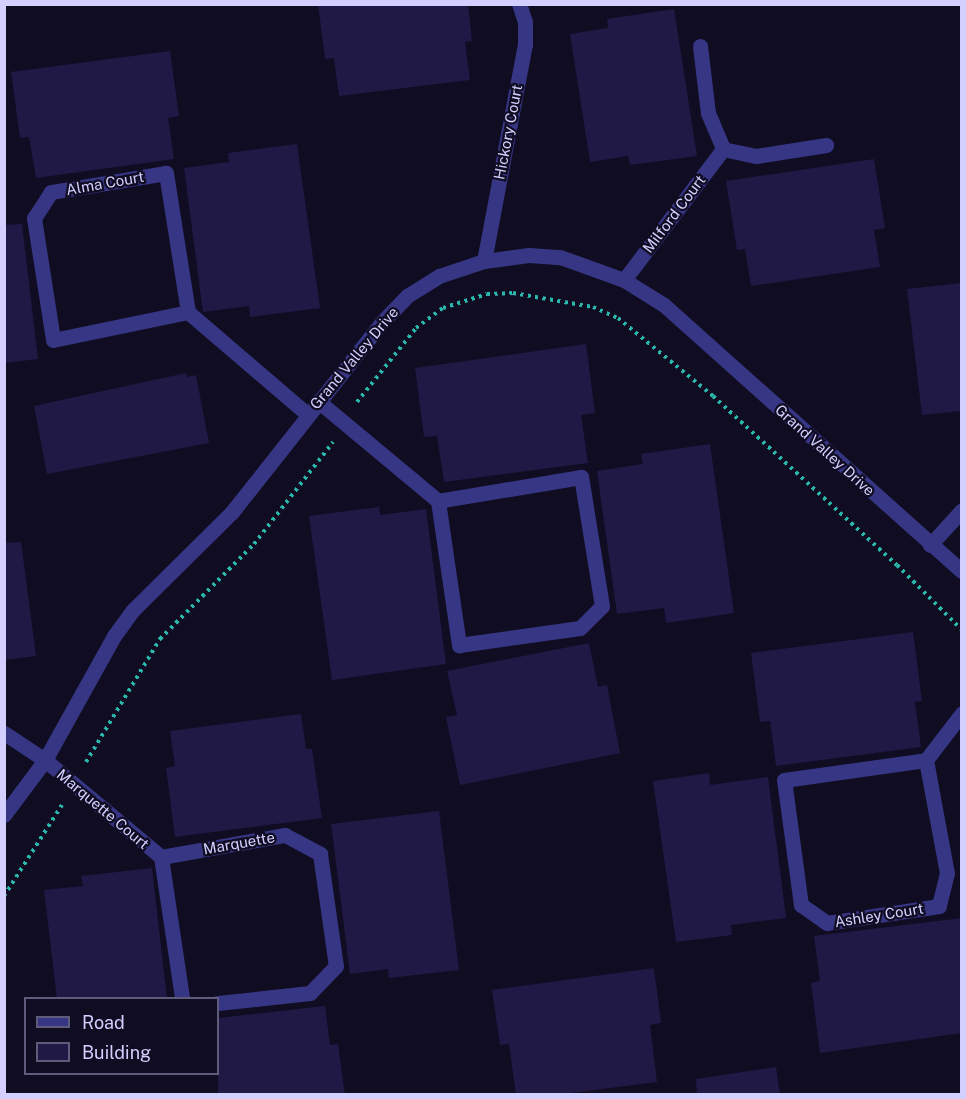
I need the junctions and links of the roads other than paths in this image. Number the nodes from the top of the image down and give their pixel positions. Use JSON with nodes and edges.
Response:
{"nodes":[{"id":1,"x":519,"y":4,"type":"edge"},
{"id":2,"x":700,"y":46,"type":"dead end"},
{"id":3,"x":826,"y":145,"type":"dead end"},
{"id":4,"x":723,"y":149,"type":"junction"},
{"id":5,"x":484,"y":261,"type":"junction"},
{"id":6,"x":624,"y":280,"type":"junction"},
{"id":7,"x":188,"y":312,"type":"junction"},
{"id":8,"x":318,"y":400,"type":"junction"},
{"id":9,"x":307,"y":414,"type":"junction"},
{"id":10,"x":438,"y":501,"type":"junction"},
{"id":11,"x":962,"y":510,"type":"edge"},
{"id":12,"x":930,"y":545,"type":"junction"},
{"id":13,"x":962,"y":571,"type":"edge"},
{"id":14,"x":962,"y":713,"type":"edge"},
{"id":15,"x":4,"y":733,"type":"edge"},
{"id":16,"x":45,"y":760,"type":"junction"},
{"id":17,"x":926,"y":760,"type":"junction"},
{"id":18,"x":4,"y":815,"type":"edge"},
{"id":19,"x":161,"y":857,"type":"junction"},
{"id":20,"x":182,"y":997,"type":"edge"},
{"id":21,"x":219,"y":1003,"type":"edge"}],
"edges":[{"from":1,"to":5,"type":"street","name":"Hickory Court"},
{"from":2,"to":4,"type":"street"},
{"from":3,"to":4,"type":"street"},
{"from":4,"to":6,"type":"street","name":"Milford Court"},
{"from":5,"to":6,"type":"street","name":"Grand Valley Drive"},
{"from":5,"to":8,"type":"street","name":"Grand Valley Drive"},
{"from":6,"to":12,"type":"street","name":"Grand Valley Drive"},
{"from":7,"to":7,"type":"street","name":"Alma Court"},
{"from":7,"to":9,"type":"street"},
{"from":8,"to":9,"type":"street","name":"Grand Valley Drive"},
{"from":8,"to":10,"type":"street"},
{"from":9,"to":16,"type":"street","name":"Grand Valley Drive"},
{"from":10,"to":10,"type":"street"},
{"from":11,"to":12,"type":"street"},
{"from":12,"to":13,"type":"street","name":"Grand Valley Drive"},
{"from":14,"to":17,"type":"street"},
{"from":15,"to":16,"type":"street","name":"Marquette Court"},
{"from":16,"to":18,"type":"street","name":"Grand Valley Drive"},
{"from":16,"to":19,"type":"street","name":"Marquette Court"},
{"from":17,"to":17,"type":"street","name":"Ashley Court"},
{"from":19,"to":20,"type":"street"},
{"from":19,"to":21,"type":"street","name":"Marquette"}]}
